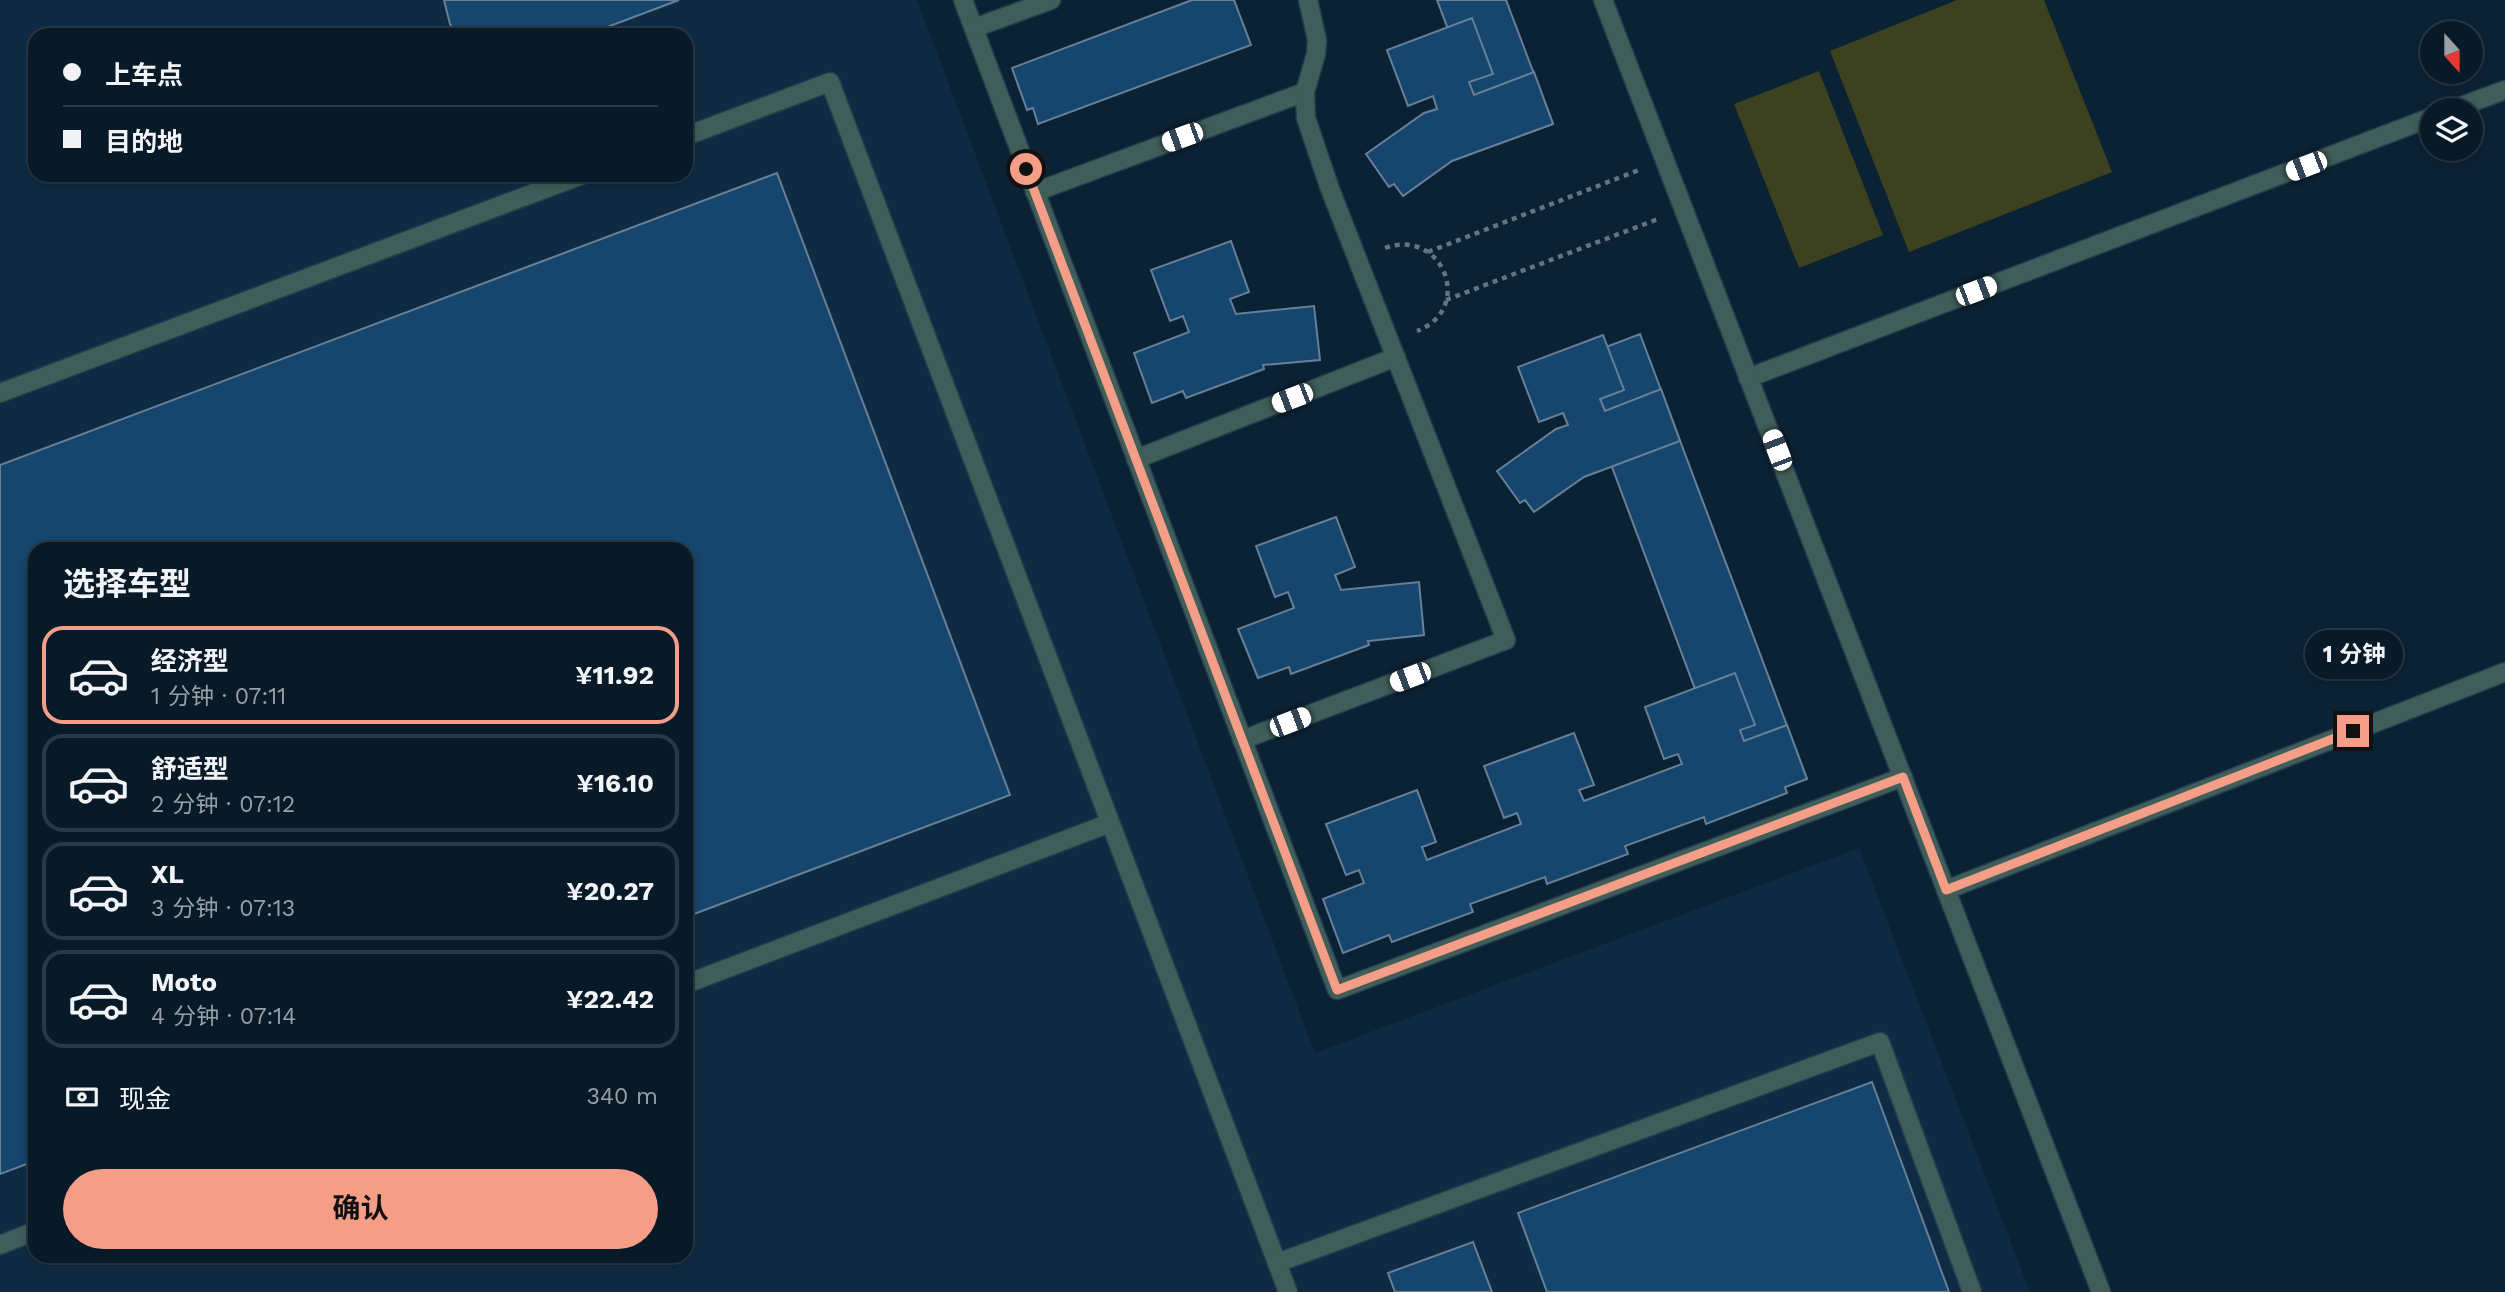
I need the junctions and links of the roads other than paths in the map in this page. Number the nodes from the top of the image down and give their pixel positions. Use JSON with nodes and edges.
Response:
{"nodes":[{"id":1,"x":963,"y":0,"type":"edge"},
{"id":2,"x":1051,"y":0,"type":"edge"},
{"id":3,"x":1308,"y":0,"type":"edge"},
{"id":4,"x":1604,"y":0,"type":"edge"},
{"id":5,"x":974,"y":29,"type":"junction"},
{"id":6,"x":2505,"y":90,"type":"edge"},
{"id":7,"x":1305,"y":92,"type":"junction"},
{"id":8,"x":2483,"y":98,"type":"edge"},
{"id":9,"x":2420,"y":122,"type":"edge"},
{"id":10,"x":693,"y":133,"type":"edge"},
{"id":11,"x":563,"y":182,"type":"edge"},
{"id":12,"x":1035,"y":192,"type":"junction"},
{"id":13,"x":1396,"y":357,"type":"junction"},
{"id":14,"x":1748,"y":378,"type":"junction"},
{"id":15,"x":0,"y":393,"type":"edge"},
{"id":16,"x":1136,"y":459,"type":"junction"},
{"id":17,"x":2505,"y":671,"type":"edge"},
{"id":18,"x":1242,"y":740,"type":"junction"},
{"id":19,"x":1903,"y":777,"type":"junction"},
{"id":20,"x":1110,"y":823,"type":"junction"},
{"id":21,"x":1946,"y":890,"type":"junction"},
{"id":22,"x":693,"y":981,"type":"edge"},
{"id":23,"x":28,"y":1234,"type":"edge"},
{"id":24,"x":0,"y":1245,"type":"edge"},
{"id":25,"x":1277,"y":1263,"type":"junction"},
{"id":26,"x":1288,"y":1292,"type":"edge"},
{"id":27,"x":1972,"y":1292,"type":"edge"},
{"id":28,"x":2101,"y":1292,"type":"edge"}],
"edges":[{"from":1,"to":5,"type":"street"},
{"from":2,"to":5,"type":"street"},
{"from":3,"to":7,"type":"street"},
{"from":4,"to":14,"type":"street"},
{"from":5,"to":12,"type":"street"},
{"from":6,"to":8,"type":"street"},
{"from":7,"to":12,"type":"street"},
{"from":7,"to":13,"type":"street"},
{"from":9,"to":14,"type":"street"},
{"from":10,"to":20,"type":"street"},
{"from":11,"to":15,"type":"street"},
{"from":12,"to":16,"type":"street"},
{"from":13,"to":16,"type":"street"},
{"from":13,"to":18,"type":"street"},
{"from":14,"to":19,"type":"street"},
{"from":16,"to":18,"type":"street"},
{"from":17,"to":21,"type":"street"},
{"from":18,"to":19,"type":"street"},
{"from":19,"to":21,"type":"street"},
{"from":20,"to":22,"type":"street"},
{"from":20,"to":25,"type":"street"},
{"from":21,"to":28,"type":"street"},
{"from":23,"to":24,"type":"street"},
{"from":25,"to":26,"type":"street"},
{"from":25,"to":27,"type":"street"}]}
